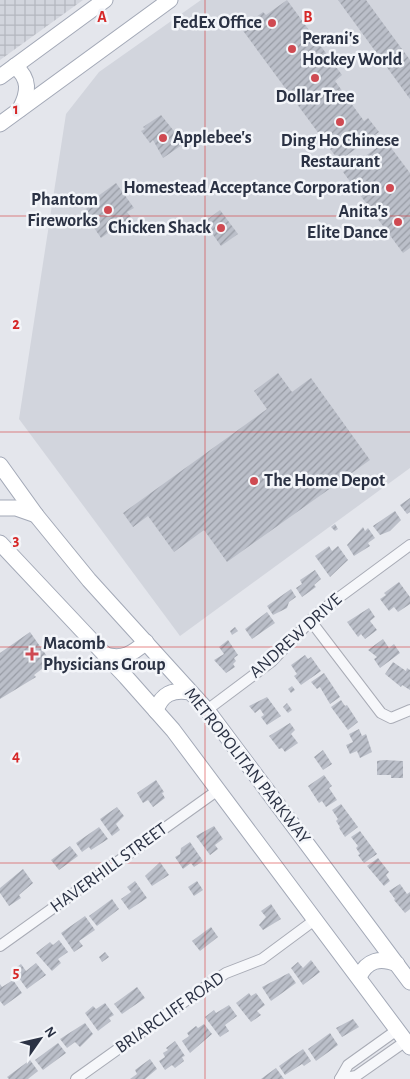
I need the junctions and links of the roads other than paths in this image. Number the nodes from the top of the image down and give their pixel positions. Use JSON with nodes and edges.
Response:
{"nodes":[{"id":1,"x":105,"y":0,"type":"edge"},
{"id":2,"x":170,"y":0,"type":"edge"},
{"id":3,"x":14,"y":66,"type":"junction"},
{"id":4,"x":0,"y":76,"type":"edge"},
{"id":5,"x":20,"y":109,"type":"junction"},
{"id":6,"x":0,"y":124,"type":"edge"},
{"id":7,"x":0,"y":464,"type":"edge"},
{"id":8,"x":0,"y":508,"type":"edge"},
{"id":9,"x":36,"y":515,"type":"junction"},
{"id":10,"x":0,"y":543,"type":"edge"},
{"id":11,"x":410,"y":545,"type":"edge"},
{"id":12,"x":310,"y":620,"type":"junction"},
{"id":13,"x":146,"y":642,"type":"junction"},
{"id":14,"x":105,"y":654,"type":"junction"},
{"id":15,"x":190,"y":692,"type":"junction"},
{"id":16,"x":207,"y":710,"type":"junction"},
{"id":17,"x":410,"y":710,"type":"edge"},
{"id":18,"x":156,"y":711,"type":"junction"},
{"id":19,"x":218,"y":790,"type":"junction"},
{"id":20,"x":316,"y":920,"type":"junction"},
{"id":21,"x":0,"y":946,"type":"edge"},
{"id":22,"x":397,"y":964,"type":"junction"},
{"id":23,"x":358,"y":977,"type":"junction"},
{"id":24,"x":410,"y":982,"type":"edge"},
{"id":25,"x":404,"y":1039,"type":"edge"},
{"id":26,"x":76,"y":1079,"type":"edge"}],
"edges":[{"from":1,"to":3,"type":"main road"},
{"from":2,"to":5,"type":"main road"},
{"from":3,"to":4,"type":"main road"},
{"from":3,"to":5,"type":"main road"},
{"from":5,"to":6,"type":"main road"},
{"from":7,"to":9,"type":"main road","name":"METROPOLITAN PARKWAY"},
{"from":8,"to":9,"type":"main road"},
{"from":9,"to":13,"type":"main road","name":"METROPOLITAN PARKWAY"},
{"from":10,"to":14,"type":"main road","name":"METROPOLITAN PARKWAY"},
{"from":11,"to":12,"type":"street","name":"ANDREW DRIVE"},
{"from":12,"to":16,"type":"street","name":"ANDREW DRIVE"},
{"from":12,"to":17,"type":"street"},
{"from":13,"to":14,"type":"main road"},
{"from":13,"to":15,"type":"main road","name":"METROPOLITAN PARKWAY"},
{"from":14,"to":18,"type":"main road","name":"METROPOLITAN PARKWAY"},
{"from":15,"to":16,"type":"main road","name":"METROPOLITAN PARKWAY"},
{"from":15,"to":18,"type":"main road"},
{"from":16,"to":22,"type":"main road","name":"METROPOLITAN PARKWAY"},
{"from":18,"to":19,"type":"main road","name":"METROPOLITAN PARKWAY"},
{"from":19,"to":20,"type":"main road","name":"METROPOLITAN PARKWAY"},
{"from":19,"to":21,"type":"street","name":"HAVERHILL STREET"},
{"from":20,"to":23,"type":"main road","name":"METROPOLITAN PARKWAY"},
{"from":20,"to":26,"type":"street","name":"BRIARCLIFF ROAD"},
{"from":22,"to":23,"type":"main road"},
{"from":22,"to":24,"type":"main road","name":"METROPOLITAN PARKWAY"},
{"from":23,"to":25,"type":"main road","name":"METROPOLITAN PARKWAY"},
{"from":25,"to":25,"type":"street"}]}
